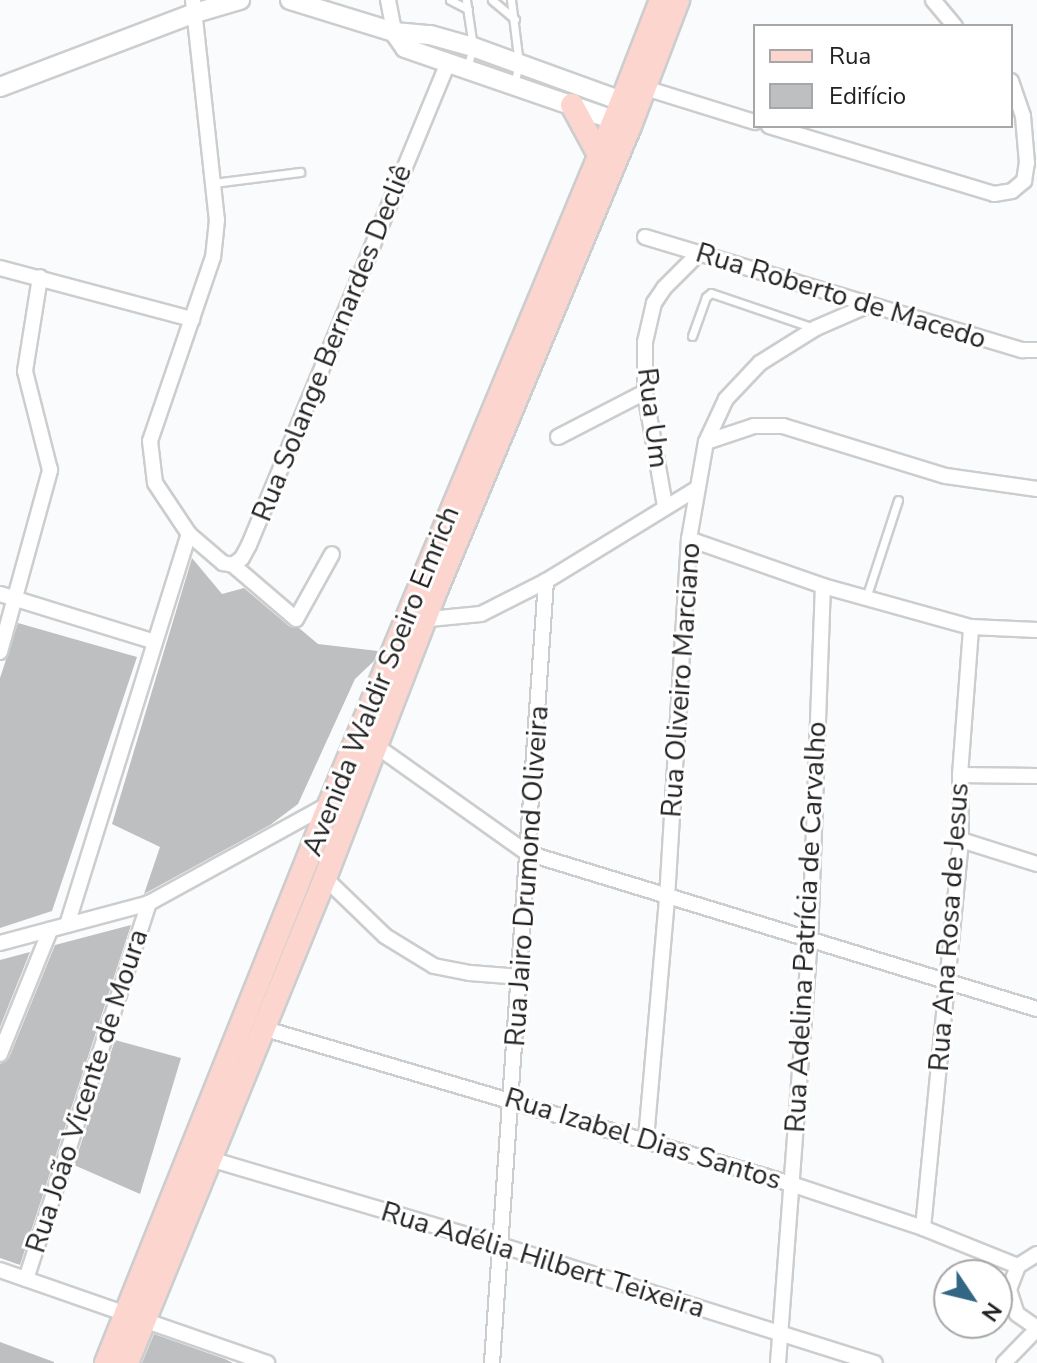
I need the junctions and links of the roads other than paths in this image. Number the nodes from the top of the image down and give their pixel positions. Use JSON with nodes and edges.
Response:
{"nodes":[{"id":1,"x":240,"y":0,"type":"edge"},
{"id":2,"x":290,"y":0,"type":"edge"},
{"id":3,"x":388,"y":0,"type":"edge"},
{"id":4,"x":450,"y":0,"type":"edge"},
{"id":5,"x":492,"y":0,"type":"edge"},
{"id":6,"x":511,"y":0,"type":"edge"},
{"id":7,"x":661,"y":0,"type":"edge"},
{"id":8,"x":678,"y":0,"type":"edge"},
{"id":9,"x":933,"y":0,"type":"edge"},
{"id":10,"x":467,"y":4,"type":"edge"},
{"id":11,"x":194,"y":6,"type":"edge"},
{"id":12,"x":515,"y":19,"type":"junction"},
{"id":13,"x":953,"y":24,"type":"edge"},
{"id":14,"x":394,"y":32,"type":"junction"},
{"id":15,"x":473,"y":47,"type":"junction"},
{"id":16,"x":519,"y":64,"type":"junction"},
{"id":17,"x":447,"y":65,"type":"junction"},
{"id":18,"x":467,"y":70,"type":"junction"},
{"id":19,"x":514,"y":86,"type":"junction"},
{"id":20,"x":0,"y":87,"type":"edge"},
{"id":21,"x":1013,"y":87,"type":"edge"},
{"id":22,"x":572,"y":105,"type":"junction"},
{"id":23,"x":630,"y":108,"type":"junction"},
{"id":24,"x":753,"y":122,"type":"edge"},
{"id":25,"x":776,"y":128,"type":"edge"},
{"id":26,"x":599,"y":155,"type":"junction"},
{"id":27,"x":300,"y":172,"type":"dead end"},
{"id":28,"x":213,"y":183,"type":"junction"},
{"id":29,"x":645,"y":237,"type":"dead end"},
{"id":30,"x":700,"y":252,"type":"junction"},
{"id":31,"x":0,"y":268,"type":"edge"},
{"id":32,"x":40,"y":277,"type":"junction"},
{"id":33,"x":869,"y":305,"type":"junction"},
{"id":34,"x":192,"y":319,"type":"junction"},
{"id":35,"x":816,"y":328,"type":"junction"},
{"id":36,"x":692,"y":336,"type":"dead end"},
{"id":37,"x":1037,"y":350,"type":"edge"},
{"id":38,"x":645,"y":392,"type":"junction"},
{"id":39,"x":558,"y":437,"type":"dead end"},
{"id":40,"x":706,"y":442,"type":"junction"},
{"id":41,"x":696,"y":489,"type":"junction"},
{"id":42,"x":1037,"y":489,"type":"edge"},
{"id":43,"x":898,"y":500,"type":"dead end"},
{"id":44,"x":665,"y":506,"type":"junction"},
{"id":45,"x":189,"y":534,"type":"junction"},
{"id":46,"x":689,"y":539,"type":"junction"},
{"id":47,"x":332,"y":554,"type":"dead end"},
{"id":48,"x":233,"y":565,"type":"junction"},
{"id":49,"x":546,"y":581,"type":"junction"},
{"id":50,"x":823,"y":586,"type":"junction"},
{"id":51,"x":0,"y":594,"type":"edge"},
{"id":52,"x":16,"y":597,"type":"junction"},
{"id":53,"x":866,"y":598,"type":"junction"},
{"id":54,"x":416,"y":620,"type":"junction"},
{"id":55,"x":971,"y":627,"type":"junction"},
{"id":56,"x":1037,"y":630,"type":"edge"},
{"id":57,"x":155,"y":642,"type":"junction"},
{"id":58,"x":0,"y":652,"type":"edge"},
{"id":59,"x":375,"y":745,"type":"junction"},
{"id":60,"x":960,"y":775,"type":"junction"},
{"id":61,"x":1037,"y":776,"type":"edge"},
{"id":62,"x":330,"y":803,"type":"junction"},
{"id":63,"x":961,"y":840,"type":"junction"},
{"id":64,"x":527,"y":853,"type":"junction"},
{"id":65,"x":1037,"y":864,"type":"edge"},
{"id":66,"x":325,"y":878,"type":"junction"},
{"id":67,"x":667,"y":898,"type":"junction"},
{"id":68,"x":149,"y":903,"type":"junction"},
{"id":69,"x":67,"y":925,"type":"junction"},
{"id":70,"x":50,"y":930,"type":"junction"},
{"id":71,"x":810,"y":939,"type":"junction"},
{"id":72,"x":0,"y":943,"type":"edge"},
{"id":73,"x":521,"y":977,"type":"junction"},
{"id":74,"x":947,"y":981,"type":"junction"},
{"id":75,"x":1037,"y":1009,"type":"edge"},
{"id":76,"x":262,"y":1028,"type":"junction"},
{"id":77,"x":0,"y":1054,"type":"edge"},
{"id":78,"x":512,"y":1099,"type":"junction"},
{"id":79,"x":646,"y":1139,"type":"junction"},
{"id":80,"x":210,"y":1159,"type":"junction"},
{"id":81,"x":791,"y":1184,"type":"junction"},
{"id":82,"x":923,"y":1228,"type":"junction"},
{"id":83,"x":500,"y":1245,"type":"junction"},
{"id":84,"x":1037,"y":1254,"type":"edge"},
{"id":85,"x":1018,"y":1266,"type":"junction"},
{"id":86,"x":0,"y":1270,"type":"edge"},
{"id":87,"x":26,"y":1279,"type":"junction"},
{"id":88,"x":135,"y":1317,"type":"junction"},
{"id":89,"x":1037,"y":1328,"type":"edge"},
{"id":90,"x":779,"y":1335,"type":"junction"},
{"id":91,"x":106,"y":1363,"type":"edge"},
{"id":92,"x":127,"y":1363,"type":"edge"},
{"id":93,"x":267,"y":1363,"type":"edge"},
{"id":94,"x":492,"y":1363,"type":"edge"},
{"id":95,"x":778,"y":1363,"type":"edge"},
{"id":96,"x":875,"y":1363,"type":"edge"},
{"id":97,"x":1004,"y":1363,"type":"edge"}],
"edges":[{"from":1,"to":11,"type":"street"},
{"from":2,"to":14,"type":"street"},
{"from":3,"to":14,"type":"street"},
{"from":4,"to":10,"type":"lane"},
{"from":5,"to":12,"type":"lane"},
{"from":6,"to":12,"type":"lane"},
{"from":7,"to":23,"type":"main road","name":"Avenida Waldir Soeiro Emrich"},
{"from":8,"to":23,"type":"main road","name":"Avenida Waldir Soeiro Emrich"},
{"from":9,"to":13,"type":"street"},
{"from":10,"to":15,"type":"lane"},
{"from":11,"to":20,"type":"street"},
{"from":11,"to":28,"type":"street"},
{"from":12,"to":16,"type":"lane"},
{"from":14,"to":15,"type":"street"},
{"from":14,"to":17,"type":"street"},
{"from":15,"to":16,"type":"street"},
{"from":15,"to":18,"type":"lane"},
{"from":16,"to":19,"type":"lane"},
{"from":16,"to":23,"type":"street"},
{"from":17,"to":18,"type":"street"},
{"from":17,"to":48,"type":"street","name":"Rua Solange Bernardes Decliê"},
{"from":18,"to":19,"type":"street"},
{"from":19,"to":22,"type":"street"},
{"from":21,"to":25,"type":"street"},
{"from":22,"to":23,"type":"street"},
{"from":22,"to":26,"type":"main road"},
{"from":23,"to":24,"type":"street"},
{"from":23,"to":26,"type":"main road","name":"Avenida Waldir Soeiro Emrich"},
{"from":23,"to":54,"type":"main road","name":"Avenida Waldir Soeiro Emrich"},
{"from":26,"to":54,"type":"main road","name":"Avenida Waldir Soeiro Emrich"},
{"from":27,"to":28,"type":"lane"},
{"from":28,"to":34,"type":"street"},
{"from":29,"to":30,"type":"street","name":"Rua Roberto de Macedo"},
{"from":30,"to":33,"type":"street","name":"Rua Roberto de Macedo"},
{"from":30,"to":38,"type":"street","name":"Rua Um"},
{"from":31,"to":32,"type":"street"},
{"from":32,"to":34,"type":"street"},
{"from":32,"to":52,"type":"street"},
{"from":33,"to":35,"type":"street","name":"Rua Oliveiro Marciano"},
{"from":33,"to":37,"type":"street","name":"Rua Roberto de Macedo"},
{"from":34,"to":45,"type":"street"},
{"from":35,"to":36,"type":"lane"},
{"from":35,"to":40,"type":"street","name":"Rua Oliveiro Marciano"},
{"from":38,"to":39,"type":"street"},
{"from":38,"to":44,"type":"street","name":"Rua Um"},
{"from":40,"to":41,"type":"street","name":"Rua Oliveiro Marciano"},
{"from":40,"to":42,"type":"street"},
{"from":41,"to":44,"type":"street"},
{"from":41,"to":46,"type":"street","name":"Rua Oliveiro Marciano"},
{"from":43,"to":53,"type":"lane"},
{"from":44,"to":49,"type":"street"},
{"from":45,"to":48,"type":"street"},
{"from":45,"to":57,"type":"street"},
{"from":46,"to":50,"type":"street"},
{"from":46,"to":67,"type":"street","name":"Rua Oliveiro Marciano"},
{"from":47,"to":48,"type":"street"},
{"from":49,"to":54,"type":"street"},
{"from":49,"to":64,"type":"street","name":"Rua Jairo Drumond Oliveira"},
{"from":50,"to":53,"type":"street"},
{"from":50,"to":71,"type":"street","name":"Rua Adelina Patrícia de Carvalho"},
{"from":51,"to":52,"type":"street"},
{"from":52,"to":57,"type":"street"},
{"from":52,"to":58,"type":"street"},
{"from":53,"to":55,"type":"street"},
{"from":54,"to":59,"type":"main road","name":"Avenida Waldir Soeiro Emrich"},
{"from":54,"to":62,"type":"main road","name":"Avenida Waldir Soeiro Emrich"},
{"from":55,"to":56,"type":"street"},
{"from":55,"to":60,"type":"street","name":"Rua Ana Rosa de Jesus"},
{"from":57,"to":69,"type":"street"},
{"from":59,"to":64,"type":"street"},
{"from":59,"to":66,"type":"main road","name":"Avenida Waldir Soeiro Emrich"},
{"from":60,"to":61,"type":"street"},
{"from":60,"to":63,"type":"street","name":"Rua Ana Rosa de Jesus"},
{"from":62,"to":68,"type":"street"},
{"from":62,"to":88,"type":"main road","name":"Avenida Waldir Soeiro Emrich"},
{"from":63,"to":65,"type":"street"},
{"from":63,"to":74,"type":"street","name":"Rua Ana Rosa de Jesus"},
{"from":64,"to":67,"type":"street"},
{"from":64,"to":73,"type":"street","name":"Rua Jairo Drumond Oliveira"},
{"from":66,"to":73,"type":"street"},
{"from":66,"to":76,"type":"main road","name":"Avenida Waldir Soeiro Emrich"},
{"from":67,"to":71,"type":"street"},
{"from":67,"to":79,"type":"street","name":"Rua Oliveiro Marciano"},
{"from":68,"to":69,"type":"street"},
{"from":68,"to":87,"type":"street","name":"Rua João Vicente de Moura"},
{"from":69,"to":70,"type":"street"},
{"from":70,"to":72,"type":"street"},
{"from":70,"to":77,"type":"street"},
{"from":71,"to":74,"type":"street"},
{"from":71,"to":81,"type":"street","name":"Rua Adelina Patrícia de Carvalho"},
{"from":73,"to":78,"type":"street","name":"Rua Jairo Drumond Oliveira"},
{"from":74,"to":75,"type":"street"},
{"from":74,"to":82,"type":"street","name":"Rua Ana Rosa de Jesus"},
{"from":76,"to":78,"type":"street","name":"Rua Izabel Dias Santos"},
{"from":76,"to":80,"type":"main road","name":"Avenida Waldir Soeiro Emrich"},
{"from":78,"to":79,"type":"street","name":"Rua Izabel Dias Santos"},
{"from":78,"to":83,"type":"street","name":"Rua Jairo Drumond Oliveira"},
{"from":79,"to":81,"type":"street","name":"Rua Izabel Dias Santos"},
{"from":80,"to":83,"type":"street","name":"Rua Adélia Hilbert Teixeira"},
{"from":80,"to":88,"type":"main road","name":"Avenida Waldir Soeiro Emrich"},
{"from":81,"to":82,"type":"street","name":"Rua Izabel Dias Santos"},
{"from":81,"to":90,"type":"street","name":"Rua Adelina Patrícia de Carvalho"},
{"from":82,"to":85,"type":"street","name":"Rua Izabel Dias Santos"},
{"from":83,"to":90,"type":"street","name":"Rua Adélia Hilbert Teixeira"},
{"from":83,"to":94,"type":"street","name":"Rua Jairo Drumond Oliveira"},
{"from":84,"to":85,"type":"street"},
{"from":85,"to":89,"type":"street"},
{"from":86,"to":87,"type":"street"},
{"from":87,"to":88,"type":"street"},
{"from":88,"to":91,"type":"main road","name":"Avenida Waldir Soeiro Emrich"},
{"from":88,"to":92,"type":"main road","name":"Avenida Waldir Soeiro Emrich"},
{"from":88,"to":93,"type":"street"},
{"from":89,"to":97,"type":"street"},
{"from":90,"to":95,"type":"street","name":"Rua Adelina Patrícia de Carvalho"},
{"from":90,"to":96,"type":"street","name":"Rua Adélia Hilbert Teixeira"}]}
